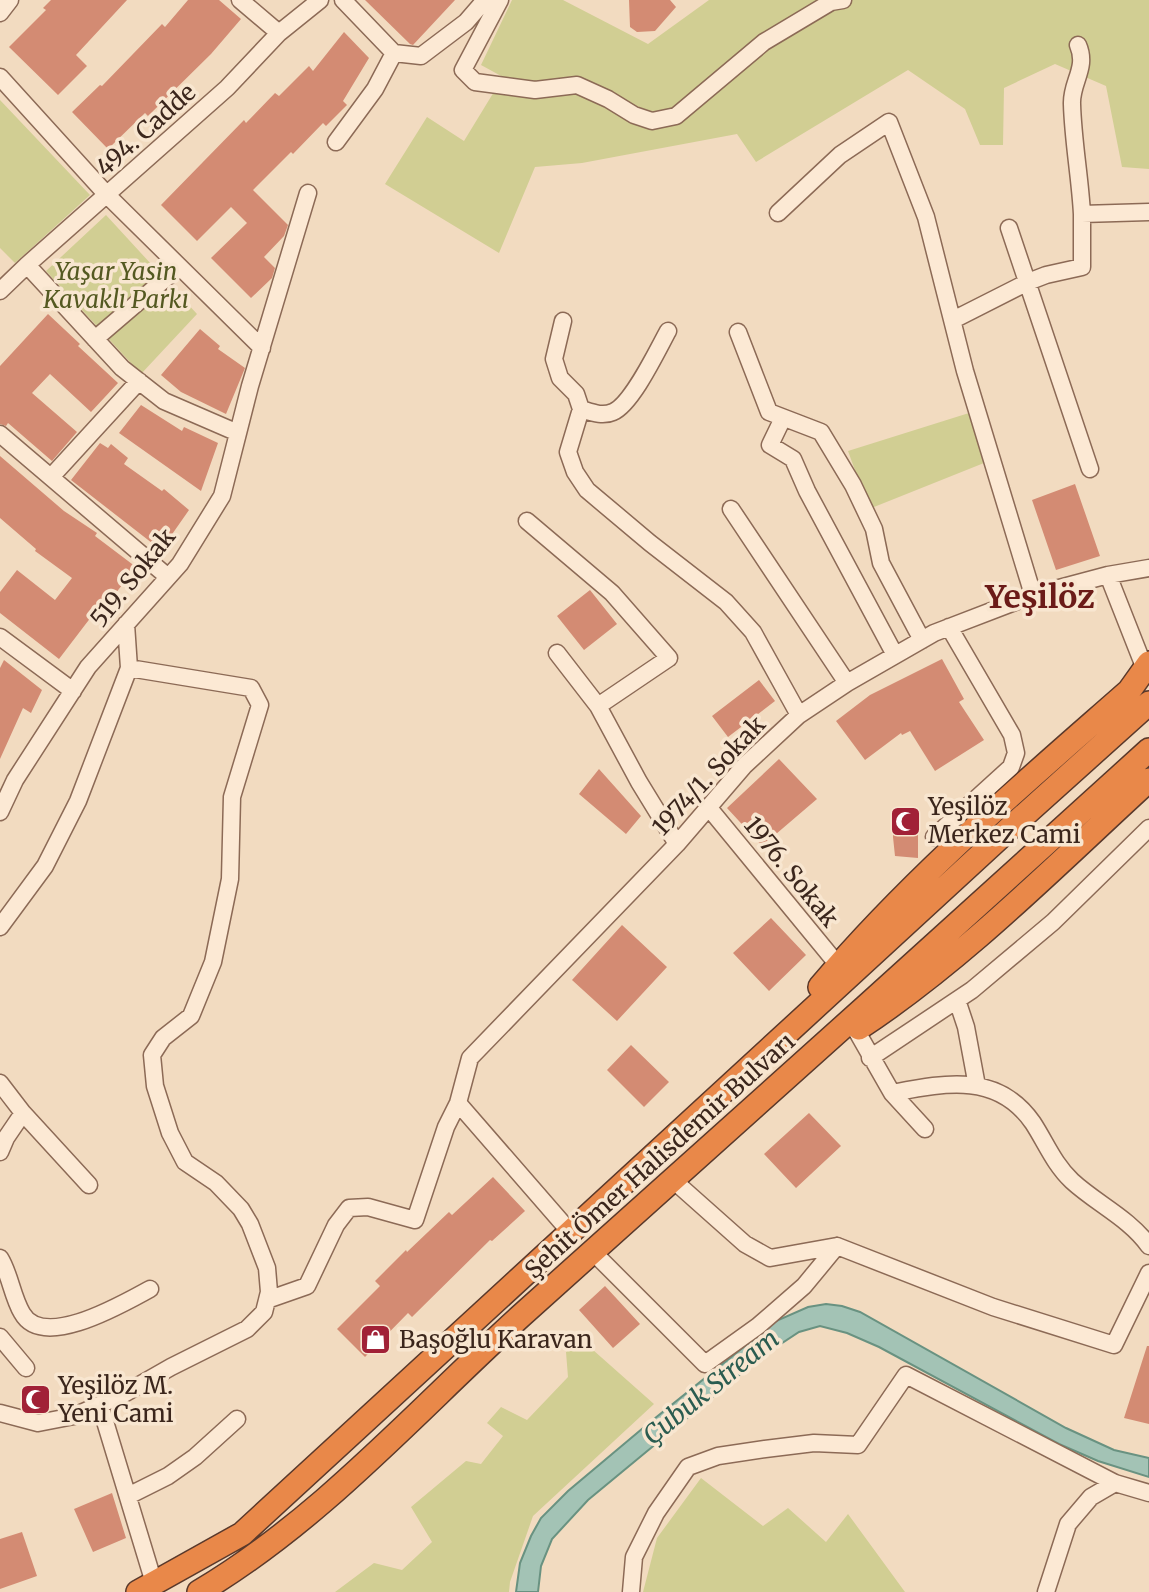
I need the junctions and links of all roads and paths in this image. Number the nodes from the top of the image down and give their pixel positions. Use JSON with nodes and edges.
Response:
{"nodes":[{"id":1,"x":10,"y":0,"type":"edge"},
{"id":2,"x":240,"y":0,"type":"edge"},
{"id":3,"x":320,"y":0,"type":"edge"},
{"id":4,"x":343,"y":0,"type":"edge"},
{"id":5,"x":485,"y":0,"type":"edge"},
{"id":6,"x":500,"y":0,"type":"edge"},
{"id":7,"x":843,"y":0,"type":"edge"},
{"id":8,"x":0,"y":13,"type":"edge"},
{"id":9,"x":279,"y":33,"type":"junction"},
{"id":10,"x":1078,"y":46,"type":"dead end"},
{"id":11,"x":394,"y":53,"type":"junction"},
{"id":12,"x":0,"y":76,"type":"edge"},
{"id":13,"x":336,"y":142,"type":"dead end"},
{"id":14,"x":308,"y":193,"type":"dead end"},
{"id":15,"x":108,"y":196,"type":"junction"},
{"id":16,"x":1149,"y":212,"type":"edge"},
{"id":17,"x":778,"y":213,"type":"dead end"},
{"id":18,"x":1082,"y":215,"type":"junction"},
{"id":19,"x":1009,"y":228,"type":"dead end"},
{"id":20,"x":27,"y":265,"type":"junction"},
{"id":21,"x":179,"y":267,"type":"junction"},
{"id":22,"x":1028,"y":282,"type":"junction"},
{"id":23,"x":0,"y":291,"type":"edge"},
{"id":24,"x":953,"y":320,"type":"junction"},
{"id":25,"x":563,"y":321,"type":"dead end"},
{"id":26,"x":668,"y":331,"type":"dead end"},
{"id":27,"x":738,"y":332,"type":"dead end"},
{"id":28,"x":95,"y":339,"type":"junction"},
{"id":29,"x":262,"y":348,"type":"junction"},
{"id":30,"x":139,"y":381,"type":"junction"},
{"id":31,"x":580,"y":409,"type":"junction"},
{"id":32,"x":783,"y":418,"type":"junction"},
{"id":33,"x":238,"y":433,"type":"junction"},
{"id":34,"x":0,"y":434,"type":"edge"},
{"id":35,"x":1090,"y":469,"type":"dead end"},
{"id":36,"x":51,"y":477,"type":"junction"},
{"id":37,"x":731,"y":509,"type":"dead end"},
{"id":38,"x":527,"y":521,"type":"dead end"},
{"id":39,"x":1149,"y":568,"type":"edge"},
{"id":40,"x":1108,"y":575,"type":"junction"},
{"id":41,"x":168,"y":577,"type":"junction"},
{"id":42,"x":1034,"y":595,"type":"junction"},
{"id":43,"x":126,"y":624,"type":"junction"},
{"id":44,"x":949,"y":627,"type":"junction"},
{"id":45,"x":0,"y":637,"type":"edge"},
{"id":46,"x":922,"y":640,"type":"junction"},
{"id":47,"x":557,"y":653,"type":"dead end"},
{"id":48,"x":895,"y":655,"type":"junction"},
{"id":49,"x":1147,"y":666,"type":"edge"},
{"id":50,"x":129,"y":668,"type":"junction"},
{"id":51,"x":847,"y":682,"type":"junction"},
{"id":52,"x":73,"y":691,"type":"junction"},
{"id":53,"x":1146,"y":705,"type":"edge"},
{"id":54,"x":598,"y":706,"type":"junction"},
{"id":55,"x":799,"y":715,"type":"junction"},
{"id":56,"x":1149,"y":750,"type":"edge"},
{"id":57,"x":1149,"y":780,"type":"edge"},
{"id":58,"x":709,"y":808,"type":"junction"},
{"id":59,"x":0,"y":812,"type":"edge"},
{"id":60,"x":1149,"y":828,"type":"edge"},
{"id":61,"x":934,"y":837,"type":"dead end"},
{"id":62,"x":677,"y":844,"type":"junction"},
{"id":63,"x":0,"y":927,"type":"edge"},
{"id":64,"x":838,"y":965,"type":"junction"},
{"id":65,"x":957,"y":1000,"type":"junction"},
{"id":66,"x":856,"y":1030,"type":"junction"},
{"id":67,"x":870,"y":1058,"type":"junction"},
{"id":68,"x":755,"y":1063,"type":"junction"},
{"id":69,"x":792,"y":1071,"type":"junction"},
{"id":70,"x":0,"y":1083,"type":"edge"},
{"id":71,"x":977,"y":1086,"type":"junction"},
{"id":72,"x":892,"y":1093,"type":"junction"},
{"id":73,"x":458,"y":1103,"type":"junction"},
{"id":74,"x":23,"y":1113,"type":"junction"},
{"id":75,"x":925,"y":1129,"type":"dead end"},
{"id":76,"x":0,"y":1152,"type":"edge"},
{"id":77,"x":673,"y":1180,"type":"junction"},
{"id":78,"x":89,"y":1185,"type":"dead end"},
{"id":79,"x":571,"y":1233,"type":"junction"},
{"id":80,"x":837,"y":1246,"type":"junction"},
{"id":81,"x":1149,"y":1246,"type":"edge"},
{"id":82,"x":594,"y":1253,"type":"junction"},
{"id":83,"x":0,"y":1258,"type":"edge"},
{"id":84,"x":1149,"y":1273,"type":"edge"},
{"id":85,"x":150,"y":1289,"type":"dead end"},
{"id":86,"x":267,"y":1300,"type":"junction"},
{"id":87,"x":0,"y":1337,"type":"edge"},
{"id":88,"x":26,"y":1368,"type":"dead end"},
{"id":89,"x":100,"y":1405,"type":"junction"},
{"id":90,"x":0,"y":1413,"type":"edge"},
{"id":91,"x":237,"y":1419,"type":"dead end"},
{"id":92,"x":1115,"y":1483,"type":"junction"},
{"id":93,"x":1149,"y":1493,"type":"edge"},
{"id":94,"x":128,"y":1496,"type":"junction"},
{"id":95,"x":146,"y":1588,"type":"edge"},
{"id":96,"x":199,"y":1592,"type":"edge"},
{"id":97,"x":631,"y":1592,"type":"edge"},
{"id":98,"x":1046,"y":1592,"type":"edge"}],
"edges":[{"from":1,"to":8,"type":"street"},
{"from":2,"to":9,"type":"street"},
{"from":3,"to":9,"type":"street","name":"494. Cadde"},
{"from":4,"to":11,"type":"street"},
{"from":5,"to":11,"type":"street"},
{"from":6,"to":7,"type":"street"},
{"from":9,"to":15,"type":"street","name":"494. Cadde"},
{"from":10,"to":18,"type":"street"},
{"from":11,"to":13,"type":"street"},
{"from":12,"to":15,"type":"street"},
{"from":14,"to":29,"type":"street","name":"519. Sokak"},
{"from":15,"to":20,"type":"street","name":"494. Cadde"},
{"from":15,"to":21,"type":"street"},
{"from":16,"to":18,"type":"street"},
{"from":17,"to":24,"type":"street"},
{"from":18,"to":22,"type":"street"},
{"from":19,"to":22,"type":"street"},
{"from":20,"to":23,"type":"street","name":"494. Cadde"},
{"from":20,"to":28,"type":"street"},
{"from":21,"to":28,"type":"street"},
{"from":21,"to":29,"type":"street"},
{"from":22,"to":24,"type":"street"},
{"from":22,"to":35,"type":"street"},
{"from":24,"to":42,"type":"street"},
{"from":25,"to":31,"type":"street"},
{"from":26,"to":31,"type":"street"},
{"from":27,"to":32,"type":"street"},
{"from":28,"to":30,"type":"street"},
{"from":29,"to":33,"type":"street","name":"519. Sokak"},
{"from":30,"to":33,"type":"street"},
{"from":30,"to":36,"type":"street"},
{"from":31,"to":55,"type":"street"},
{"from":32,"to":46,"type":"street"},
{"from":32,"to":48,"type":"street"},
{"from":33,"to":41,"type":"street","name":"519. Sokak"},
{"from":34,"to":36,"type":"street"},
{"from":36,"to":41,"type":"street"},
{"from":37,"to":51,"type":"street"},
{"from":38,"to":54,"type":"street"},
{"from":39,"to":40,"type":"street","name":"1974/1. Sokak"},
{"from":40,"to":42,"type":"street","name":"1974/1. Sokak"},
{"from":40,"to":49,"type":"street"},
{"from":41,"to":43,"type":"street","name":"519. Sokak"},
{"from":42,"to":44,"type":"street","name":"1974/1. Sokak"},
{"from":43,"to":50,"type":"street"},
{"from":43,"to":52,"type":"street","name":"519. Sokak"},
{"from":44,"to":46,"type":"street","name":"1974/1. Sokak"},
{"from":44,"to":61,"type":"street"},
{"from":45,"to":52,"type":"street"},
{"from":46,"to":48,"type":"street","name":"1974/1. Sokak"},
{"from":47,"to":54,"type":"street"},
{"from":48,"to":51,"type":"street","name":"1974/1. Sokak"},
{"from":49,"to":64,"type":"highway","name":"Şehit Ömer Halisdemir Bulvarı"},
{"from":50,"to":63,"type":"street"},
{"from":50,"to":86,"type":"street"},
{"from":51,"to":55,"type":"street","name":"1974/1. Sokak"},
{"from":52,"to":59,"type":"street","name":"519. Sokak"},
{"from":53,"to":68,"type":"highway","name":"Şehit Ömer Halisdemir Bulvarı"},
{"from":54,"to":62,"type":"street"},
{"from":55,"to":58,"type":"street","name":"1974/1. Sokak"},
{"from":56,"to":69,"type":"highway","name":"Şehit Ömer Halisdemir Bulvarı"},
{"from":57,"to":66,"type":"highway"},
{"from":58,"to":62,"type":"street","name":"1974/1. Sokak"},
{"from":58,"to":64,"type":"street","name":"1976. Sokak"},
{"from":60,"to":65,"type":"street"},
{"from":62,"to":73,"type":"street","name":"1974/1. Sokak"},
{"from":64,"to":68,"type":"highway","name":"Şehit Ömer Halisdemir Bulvarı"},
{"from":65,"to":67,"type":"street"},
{"from":65,"to":71,"type":"street"},
{"from":66,"to":67,"type":"street"},
{"from":66,"to":69,"type":"highway"},
{"from":67,"to":72,"type":"street"},
{"from":68,"to":79,"type":"highway","name":"Şehit Ömer Halisdemir Bulvarı"},
{"from":69,"to":77,"type":"highway","name":"Şehit Ömer Halisdemir Bulvarı"},
{"from":70,"to":74,"type":"street"},
{"from":71,"to":72,"type":"street"},
{"from":71,"to":81,"type":"street"},
{"from":72,"to":75,"type":"street"},
{"from":73,"to":79,"type":"street"},
{"from":73,"to":86,"type":"street"},
{"from":74,"to":76,"type":"street"},
{"from":74,"to":78,"type":"street"},
{"from":77,"to":80,"type":"street"},
{"from":77,"to":82,"type":"highway","name":"Şehit Ömer Halisdemir Bulvarı"},
{"from":79,"to":95,"type":"highway","name":"Şehit Ömer Halisdemir Bulvarı"},
{"from":80,"to":82,"type":"street"},
{"from":80,"to":84,"type":"street"},
{"from":82,"to":96,"type":"highway","name":"Şehit Ömer Halisdemir Bulvarı"},
{"from":83,"to":85,"type":"street"},
{"from":86,"to":89,"type":"street"},
{"from":87,"to":88,"type":"street"},
{"from":89,"to":90,"type":"street"},
{"from":89,"to":94,"type":"street"},
{"from":91,"to":94,"type":"street"},
{"from":92,"to":93,"type":"street"},
{"from":92,"to":97,"type":"street"},
{"from":92,"to":98,"type":"street"},
{"from":94,"to":95,"type":"street"}]}
